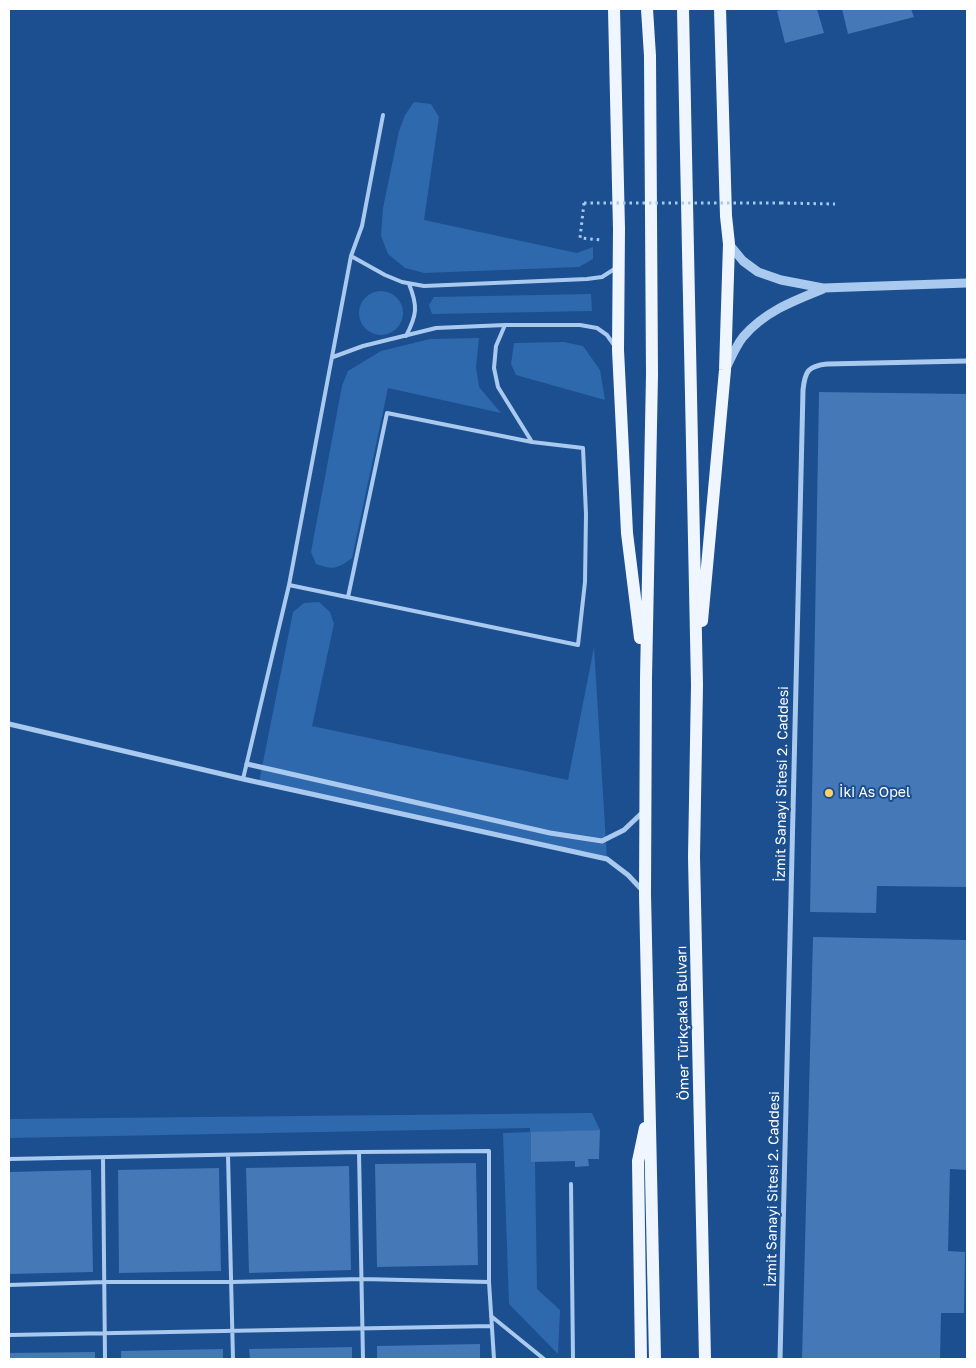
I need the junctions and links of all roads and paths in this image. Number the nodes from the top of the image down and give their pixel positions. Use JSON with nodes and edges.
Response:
{"nodes":[{"id":1,"x":647,"y":9,"type":"edge"},
{"id":2,"x":683,"y":9,"type":"edge"},
{"id":3,"x":720,"y":9,"type":"edge"},
{"id":4,"x":613,"y":11,"type":"edge"},
{"id":5,"x":383,"y":115,"type":"dead end"},
{"id":6,"x":836,"y":204,"type":"dead end"},
{"id":7,"x":618,"y":242,"type":"junction"},
{"id":8,"x":729,"y":244,"type":"junction"},
{"id":9,"x":351,"y":256,"type":"junction"},
{"id":10,"x":618,"y":267,"type":"junction"},
{"id":11,"x":967,"y":283,"type":"edge"},
{"id":12,"x":409,"y":284,"type":"junction"},
{"id":13,"x":823,"y":288,"type":"junction"},
{"id":14,"x":505,"y":325,"type":"junction"},
{"id":15,"x":406,"y":336,"type":"junction"},
{"id":16,"x":618,"y":350,"type":"junction"},
{"id":17,"x":333,"y":357,"type":"junction"},
{"id":18,"x":967,"y":361,"type":"edge"},
{"id":19,"x":725,"y":370,"type":"junction"},
{"id":20,"x":532,"y":442,"type":"junction"},
{"id":21,"x":289,"y":585,"type":"junction"},
{"id":22,"x":348,"y":597,"type":"junction"},
{"id":23,"x":646,"y":678,"type":"junction"},
{"id":24,"x":696,"y":686,"type":"junction"},
{"id":25,"x":9,"y":724,"type":"edge"},
{"id":26,"x":247,"y":764,"type":"junction"},
{"id":27,"x":243,"y":779,"type":"junction"},
{"id":28,"x":646,"y":809,"type":"junction"},
{"id":29,"x":645,"y":894,"type":"junction"},
{"id":30,"x":650,"y":1104,"type":"junction"},
{"id":31,"x":359,"y":1152,"type":"junction"},
{"id":32,"x":228,"y":1155,"type":"junction"},
{"id":33,"x":103,"y":1158,"type":"junction"},
{"id":34,"x":9,"y":1159,"type":"edge"},
{"id":35,"x":571,"y":1184,"type":"dead end"},
{"id":36,"x":362,"y":1279,"type":"junction"},
{"id":37,"x":105,"y":1282,"type":"junction"},
{"id":38,"x":232,"y":1282,"type":"junction"},
{"id":39,"x":489,"y":1282,"type":"junction"},
{"id":40,"x":9,"y":1285,"type":"edge"},
{"id":41,"x":491,"y":1316,"type":"junction"},
{"id":42,"x":492,"y":1326,"type":"junction"},
{"id":43,"x":362,"y":1330,"type":"junction"},
{"id":44,"x":233,"y":1331,"type":"junction"},
{"id":45,"x":105,"y":1333,"type":"junction"},
{"id":46,"x":9,"y":1335,"type":"edge"},
{"id":47,"x":640,"y":1358,"type":"edge"},
{"id":48,"x":105,"y":1359,"type":"edge"},
{"id":49,"x":233,"y":1359,"type":"edge"},
{"id":50,"x":363,"y":1359,"type":"edge"},
{"id":51,"x":494,"y":1359,"type":"edge"},
{"id":52,"x":544,"y":1359,"type":"edge"},
{"id":53,"x":573,"y":1359,"type":"edge"},
{"id":54,"x":655,"y":1359,"type":"edge"},
{"id":55,"x":706,"y":1359,"type":"edge"},
{"id":56,"x":780,"y":1359,"type":"edge"}],
"edges":[{"from":1,"to":23,"type":"main road"},
{"from":2,"to":24,"type":"main road"},
{"from":3,"to":8,"type":"main road"},
{"from":4,"to":7,"type":"main road"},
{"from":5,"to":9,"type":"lane"},
{"from":6,"to":7,"type":"path","bridge":true},
{"from":7,"to":10,"type":"main road"},
{"from":8,"to":13,"type":"street"},
{"from":8,"to":19,"type":"main road"},
{"from":9,"to":12,"type":"lane"},
{"from":9,"to":17,"type":"lane"},
{"from":10,"to":12,"type":"lane"},
{"from":10,"to":16,"type":"main road"},
{"from":11,"to":13,"type":"street"},
{"from":12,"to":15,"type":"lane"},
{"from":13,"to":19,"type":"street"},
{"from":14,"to":15,"type":"lane"},
{"from":14,"to":16,"type":"lane"},
{"from":14,"to":20,"type":"lane"},
{"from":15,"to":17,"type":"lane"},
{"from":16,"to":23,"type":"main road"},
{"from":17,"to":21,"type":"lane"},
{"from":18,"to":56,"type":"street","name":"İzmit Sanayi Sitesi 2. Caddesi"},
{"from":19,"to":24,"type":"main road"},
{"from":20,"to":22,"type":"lane"},
{"from":20,"to":22,"type":"lane"},
{"from":21,"to":22,"type":"lane"},
{"from":21,"to":26,"type":"lane"},
{"from":23,"to":28,"type":"main road"},
{"from":24,"to":55,"type":"main road","name":"Ömer Türkçakal Bulvarı"},
{"from":25,"to":27,"type":"street"},
{"from":26,"to":27,"type":"lane"},
{"from":26,"to":28,"type":"street"},
{"from":27,"to":29,"type":"street"},
{"from":28,"to":29,"type":"main road"},
{"from":29,"to":30,"type":"main road"},
{"from":30,"to":47,"type":"main road"},
{"from":30,"to":54,"type":"main road"},
{"from":31,"to":32,"type":"lane"},
{"from":31,"to":36,"type":"lane"},
{"from":31,"to":39,"type":"lane"},
{"from":32,"to":33,"type":"lane"},
{"from":32,"to":38,"type":"lane"},
{"from":33,"to":34,"type":"lane"},
{"from":33,"to":37,"type":"lane"},
{"from":35,"to":53,"type":"lane"},
{"from":36,"to":38,"type":"lane"},
{"from":36,"to":39,"type":"lane"},
{"from":36,"to":43,"type":"lane"},
{"from":37,"to":38,"type":"lane"},
{"from":37,"to":40,"type":"lane"},
{"from":37,"to":45,"type":"lane"},
{"from":38,"to":44,"type":"lane"},
{"from":39,"to":41,"type":"lane"},
{"from":41,"to":42,"type":"lane"},
{"from":41,"to":52,"type":"lane"},
{"from":42,"to":43,"type":"lane"},
{"from":42,"to":51,"type":"lane"},
{"from":43,"to":44,"type":"lane"},
{"from":43,"to":50,"type":"lane"},
{"from":44,"to":45,"type":"lane"},
{"from":44,"to":49,"type":"lane"},
{"from":45,"to":46,"type":"lane"},
{"from":45,"to":48,"type":"lane"}]}
